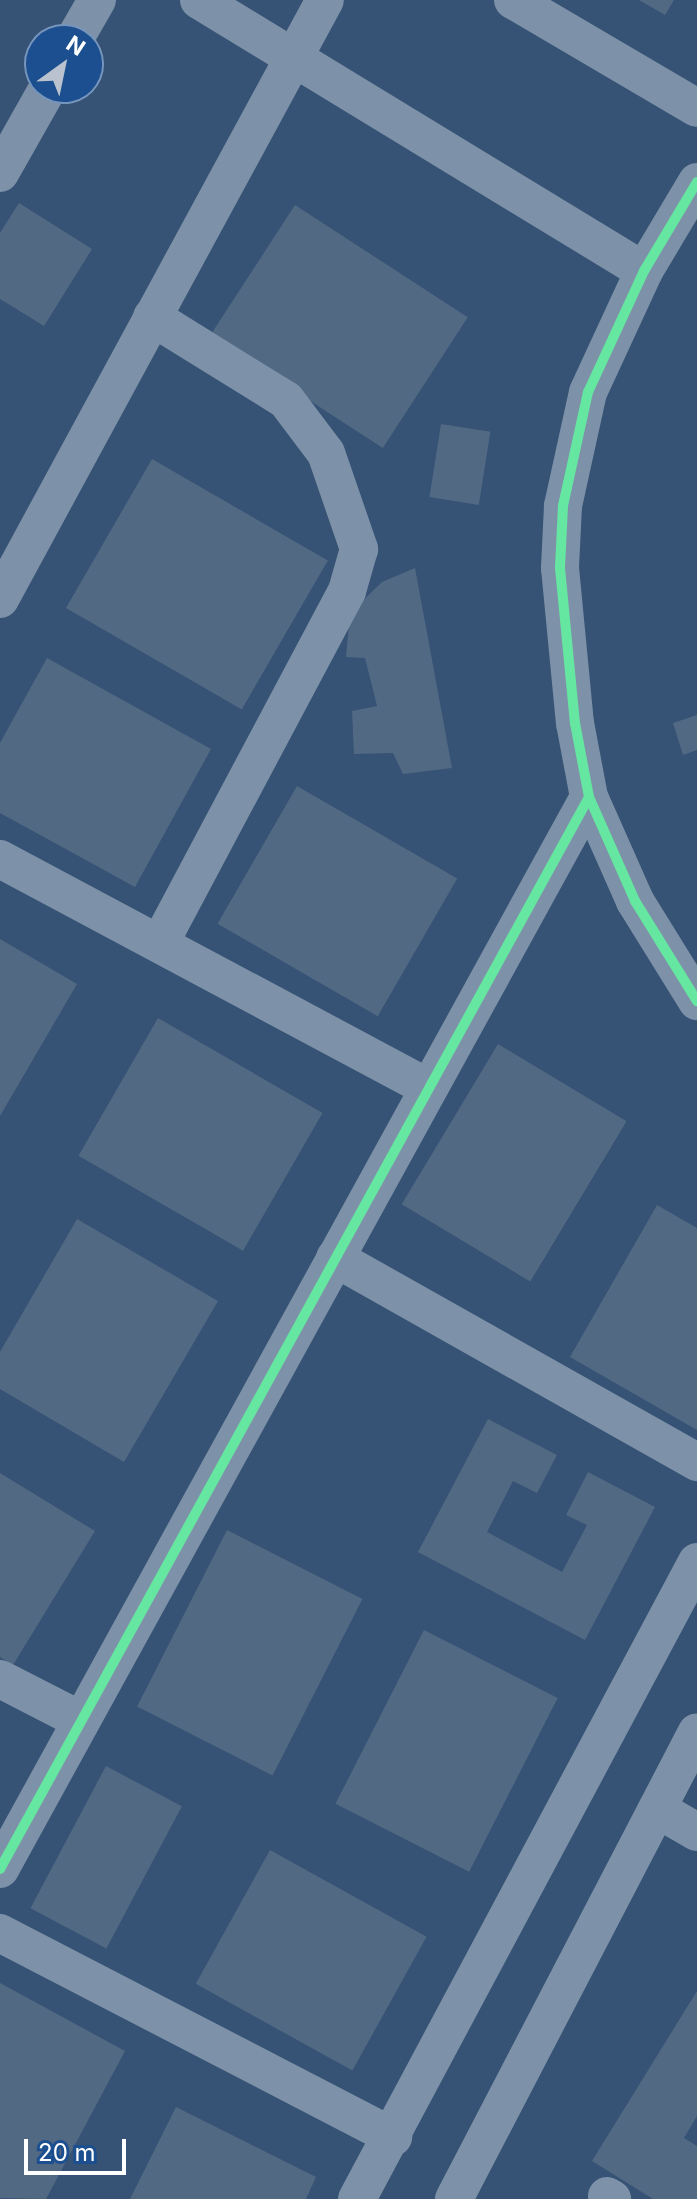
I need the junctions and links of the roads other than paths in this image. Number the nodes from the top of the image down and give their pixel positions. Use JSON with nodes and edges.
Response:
{"nodes":[{"id":1,"x":97,"y":0,"type":"edge"},
{"id":2,"x":199,"y":0,"type":"edge"},
{"id":3,"x":325,"y":0,"type":"edge"},
{"id":4,"x":513,"y":0,"type":"edge"},
{"id":5,"x":83,"y":24,"type":"edge"},
{"id":6,"x":294,"y":56,"type":"junction"},
{"id":7,"x":39,"y":104,"type":"edge"},
{"id":8,"x":697,"y":108,"type":"edge"},
{"id":9,"x":0,"y":173,"type":"edge"},
{"id":10,"x":697,"y":182,"type":"edge"},
{"id":11,"x":644,"y":271,"type":"junction"},
{"id":12,"x":152,"y":317,"type":"junction"},
{"id":13,"x":0,"y":599,"type":"edge"},
{"id":14,"x":589,"y":797,"type":"junction"},
{"id":15,"x":0,"y":859,"type":"edge"},
{"id":16,"x":160,"y":943,"type":"junction"},
{"id":17,"x":697,"y":1001,"type":"edge"},
{"id":18,"x":429,"y":1088,"type":"junction"},
{"id":19,"x":335,"y":1258,"type":"junction"},
{"id":20,"x":697,"y":1462,"type":"edge"},
{"id":21,"x":697,"y":1562,"type":"edge"},
{"id":22,"x":0,"y":1679,"type":"edge"},
{"id":23,"x":80,"y":1720,"type":"junction"},
{"id":24,"x":697,"y":1732,"type":"edge"},
{"id":25,"x":657,"y":1809,"type":"junction"},
{"id":26,"x":697,"y":1832,"type":"edge"},
{"id":27,"x":0,"y":1869,"type":"edge"},
{"id":28,"x":0,"y":1933,"type":"edge"},
{"id":29,"x":393,"y":2137,"type":"junction"},
{"id":30,"x":357,"y":2199,"type":"edge"},
{"id":31,"x":454,"y":2199,"type":"edge"}],
"edges":[{"from":1,"to":5,"type":"street"},
{"from":2,"to":6,"type":"street"},
{"from":3,"to":6,"type":"street"},
{"from":4,"to":8,"type":"street"},
{"from":6,"to":11,"type":"street"},
{"from":6,"to":12,"type":"street"},
{"from":7,"to":9,"type":"street"},
{"from":10,"to":11,"type":"street"},
{"from":11,"to":14,"type":"street"},
{"from":12,"to":13,"type":"street"},
{"from":12,"to":16,"type":"street"},
{"from":14,"to":17,"type":"street"},
{"from":14,"to":18,"type":"street"},
{"from":15,"to":16,"type":"street"},
{"from":16,"to":18,"type":"street"},
{"from":18,"to":19,"type":"street"},
{"from":19,"to":20,"type":"street"},
{"from":19,"to":23,"type":"street"},
{"from":21,"to":29,"type":"street"},
{"from":22,"to":23,"type":"street"},
{"from":23,"to":27,"type":"street"},
{"from":24,"to":25,"type":"street"},
{"from":25,"to":26,"type":"street"},
{"from":25,"to":31,"type":"street"},
{"from":28,"to":29,"type":"street"},
{"from":29,"to":30,"type":"street"}]}
